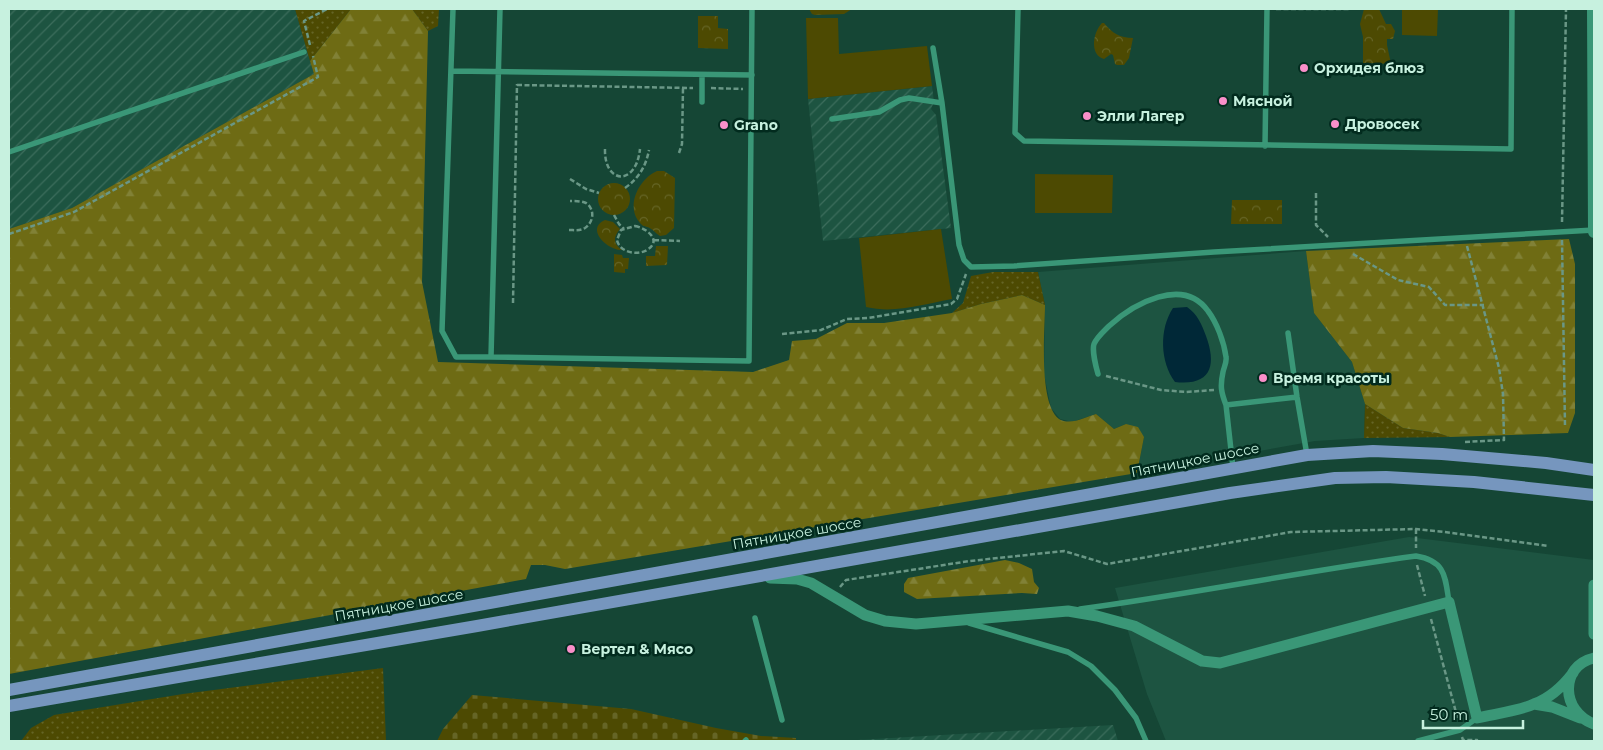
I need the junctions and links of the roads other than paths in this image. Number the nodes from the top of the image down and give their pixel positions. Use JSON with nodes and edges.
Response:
{"nodes":[{"id":1,"x":452,"y":9,"type":"edge"},
{"id":2,"x":500,"y":9,"type":"edge"},
{"id":3,"x":752,"y":9,"type":"edge"},
{"id":4,"x":1018,"y":9,"type":"edge"},
{"id":5,"x":1266,"y":9,"type":"edge"},
{"id":6,"x":1512,"y":9,"type":"edge"},
{"id":7,"x":1593,"y":9,"type":"edge"},
{"id":8,"x":933,"y":48,"type":"dead end"},
{"id":9,"x":304,"y":52,"type":"dead end"},
{"id":10,"x":451,"y":71,"type":"junction"},
{"id":11,"x":498,"y":72,"type":"junction"},
{"id":12,"x":702,"y":75,"type":"junction"},
{"id":13,"x":752,"y":75,"type":"junction"},
{"id":14,"x":702,"y":102,"type":"dead end"},
{"id":15,"x":942,"y":104,"type":"junction"},
{"id":16,"x":832,"y":119,"type":"dead end"},
{"id":17,"x":1264,"y":146,"type":"junction"},
{"id":18,"x":9,"y":152,"type":"edge"},
{"id":19,"x":1594,"y":231,"type":"edge"},
{"id":20,"x":1288,"y":333,"type":"dead end"},
{"id":21,"x":491,"y":357,"type":"junction"},
{"id":22,"x":1098,"y":374,"type":"road end"},
{"id":23,"x":1297,"y":397,"type":"junction"},
{"id":24,"x":1226,"y":405,"type":"junction"},
{"id":25,"x":1307,"y":455,"type":"junction"},
{"id":26,"x":1233,"y":468,"type":"junction"},
{"id":27,"x":1594,"y":470,"type":"edge"},
{"id":28,"x":1594,"y":495,"type":"edge"},
{"id":29,"x":731,"y":581,"type":"junction"},
{"id":30,"x":1594,"y":585,"type":"edge"},
{"id":31,"x":1449,"y":602,"type":"junction"},
{"id":32,"x":1068,"y":611,"type":"junction"},
{"id":33,"x":755,"y":618,"type":"dead end"},
{"id":34,"x":960,"y":620,"type":"junction"},
{"id":35,"x":1594,"y":634,"type":"edge"},
{"id":36,"x":1594,"y":658,"type":"edge"},
{"id":37,"x":1574,"y":673,"type":"junction"},
{"id":38,"x":9,"y":690,"type":"edge"},
{"id":39,"x":1534,"y":704,"type":"junction"},
{"id":40,"x":9,"y":706,"type":"edge"},
{"id":41,"x":1477,"y":718,"type":"junction"},
{"id":42,"x":782,"y":720,"type":"dead end"},
{"id":43,"x":1590,"y":723,"type":"edge"},
{"id":44,"x":1146,"y":741,"type":"edge"},
{"id":45,"x":1418,"y":741,"type":"edge"}],
"edges":[{"from":1,"to":10,"type":"lane"},
{"from":2,"to":11,"type":"lane"},
{"from":3,"to":13,"type":"lane"},
{"from":4,"to":17,"type":"lane"},
{"from":5,"to":17,"type":"lane"},
{"from":6,"to":17,"type":"lane"},
{"from":7,"to":19,"type":"street"},
{"from":8,"to":15,"type":"lane"},
{"from":9,"to":18,"type":"lane"},
{"from":10,"to":11,"type":"lane"},
{"from":10,"to":21,"type":"lane"},
{"from":11,"to":12,"type":"lane"},
{"from":11,"to":21,"type":"lane"},
{"from":12,"to":13,"type":"lane"},
{"from":12,"to":14,"type":"lane"},
{"from":13,"to":21,"type":"lane"},
{"from":15,"to":16,"type":"lane"},
{"from":15,"to":19,"type":"lane"},
{"from":20,"to":23,"type":"lane"},
{"from":22,"to":24,"type":"lane"},
{"from":23,"to":24,"type":"lane"},
{"from":23,"to":25,"type":"lane"},
{"from":24,"to":26,"type":"lane"},
{"from":25,"to":26,"type":"main road","name":"Пятницкое шоссе"},
{"from":25,"to":27,"type":"main road","name":"Пятницкое шоссе"},
{"from":26,"to":38,"type":"main road","name":"Пятницкое шоссе"},
{"from":28,"to":29,"type":"main road"},
{"from":29,"to":34,"type":"street"},
{"from":29,"to":40,"type":"main road"},
{"from":30,"to":35,"type":"street"},
{"from":31,"to":32,"type":"street"},
{"from":31,"to":32,"type":"lane"},
{"from":31,"to":41,"type":"street"},
{"from":32,"to":34,"type":"street"},
{"from":33,"to":42,"type":"lane"},
{"from":34,"to":44,"type":"lane"},
{"from":36,"to":37,"type":"street"},
{"from":37,"to":39,"type":"street"},
{"from":37,"to":43,"type":"street"},
{"from":39,"to":41,"type":"street"},
{"from":39,"to":43,"type":"street"},
{"from":41,"to":45,"type":"lane"}]}
